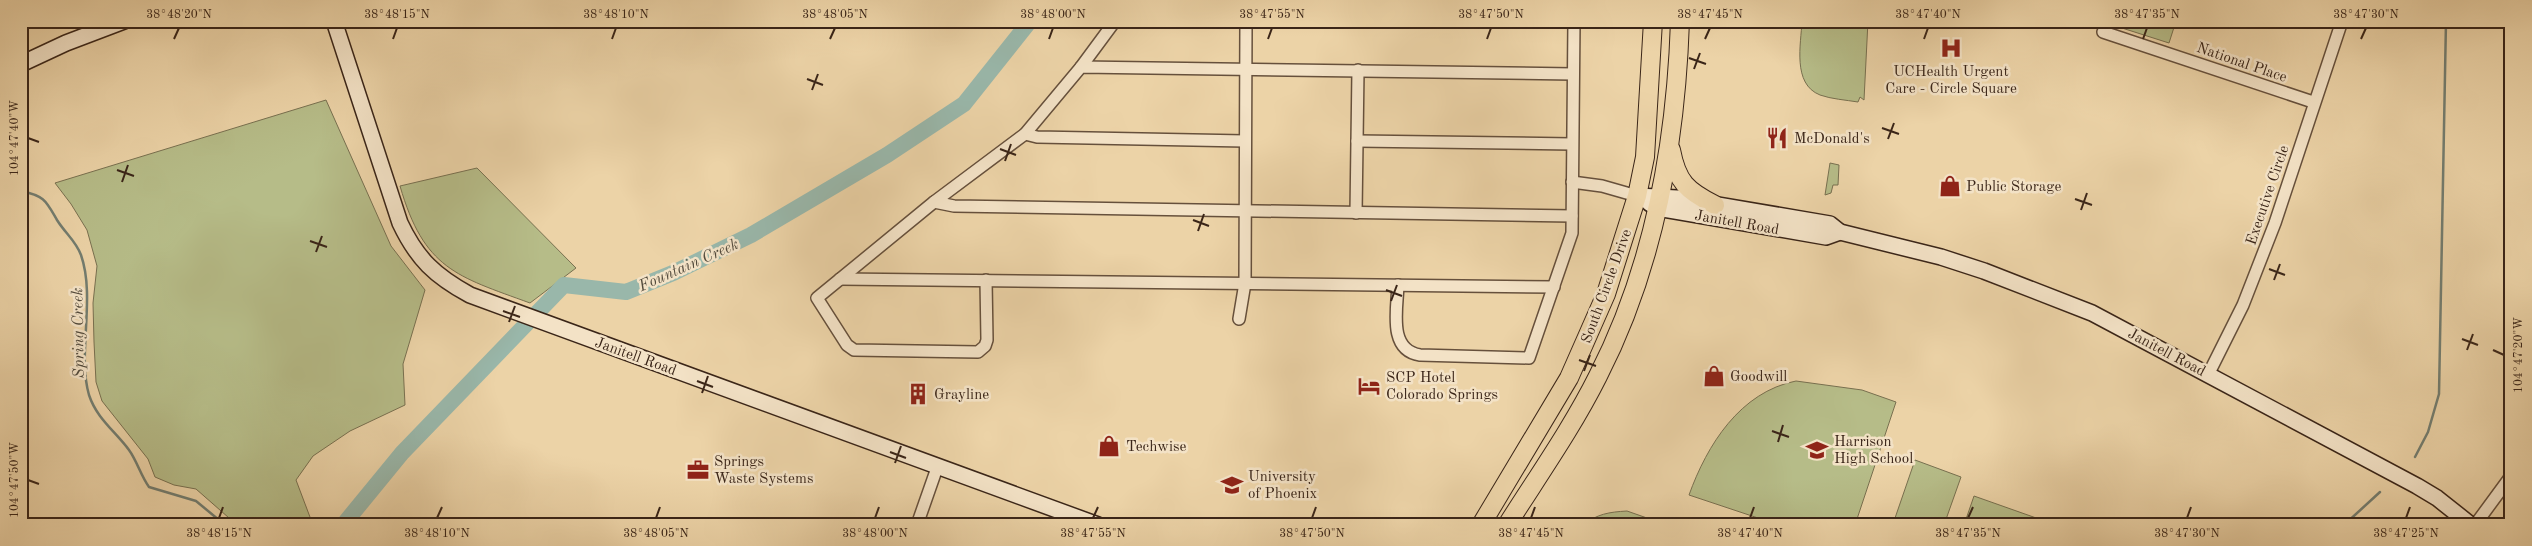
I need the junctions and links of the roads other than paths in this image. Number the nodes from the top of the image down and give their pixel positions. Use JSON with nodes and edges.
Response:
{"nodes":[{"id":1,"x":124,"y":21,"type":"edge"},
{"id":2,"x":334,"y":21,"type":"edge"},
{"id":3,"x":1115,"y":21,"type":"edge"},
{"id":4,"x":1246,"y":21,"type":"edge"},
{"id":5,"x":1574,"y":21,"type":"edge"},
{"id":6,"x":1653,"y":21,"type":"edge"},
{"id":7,"x":1680,"y":21,"type":"edge"},
{"id":8,"x":2342,"y":21,"type":"edge"},
{"id":9,"x":2103,"y":32,"type":"dead end"},
{"id":10,"x":21,"y":64,"type":"edge"},
{"id":11,"x":1081,"y":67,"type":"junction"},
{"id":12,"x":1246,"y":69,"type":"junction"},
{"id":13,"x":1358,"y":70,"type":"junction"},
{"id":14,"x":1573,"y":74,"type":"junction"},
{"id":15,"x":2313,"y":102,"type":"junction"},
{"id":16,"x":1025,"y":134,"type":"junction"},
{"id":17,"x":1245,"y":140,"type":"junction"},
{"id":18,"x":1357,"y":141,"type":"junction"},
{"id":19,"x":1572,"y":144,"type":"junction"},
{"id":20,"x":1670,"y":144,"type":"junction"},
{"id":21,"x":1572,"y":182,"type":"junction"},
{"id":22,"x":1637,"y":196,"type":"junction"},
{"id":23,"x":934,"y":202,"type":"junction"},
{"id":24,"x":1658,"y":202,"type":"junction"},
{"id":25,"x":1715,"y":205,"type":"junction"},
{"id":26,"x":1246,"y":212,"type":"junction"},
{"id":27,"x":1356,"y":213,"type":"junction"},
{"id":28,"x":1572,"y":216,"type":"junction"},
{"id":29,"x":1840,"y":232,"type":"junction"},
{"id":30,"x":840,"y":279,"type":"junction"},
{"id":31,"x":986,"y":280,"type":"junction"},
{"id":32,"x":1245,"y":283,"type":"junction"},
{"id":33,"x":1398,"y":285,"type":"junction"},
{"id":34,"x":1554,"y":287,"type":"junction"},
{"id":35,"x":1239,"y":319,"type":"dead end"},
{"id":36,"x":2208,"y":373,"type":"junction"},
{"id":37,"x":938,"y":465,"type":"junction"},
{"id":38,"x":2511,"y":476,"type":"edge"},
{"id":39,"x":758,"y":525,"type":"edge"},
{"id":40,"x":778,"y":525,"type":"edge"},
{"id":41,"x":917,"y":525,"type":"edge"},
{"id":42,"x":1098,"y":525,"type":"edge"},
{"id":43,"x":1480,"y":525,"type":"edge"},
{"id":44,"x":1507,"y":525,"type":"edge"},
{"id":45,"x":2471,"y":525,"type":"edge"},
{"id":46,"x":2475,"y":525,"type":"edge"}],
"edges":[{"from":1,"to":10,"type":"street"},
{"from":2,"to":37,"type":"street","name":"Janitell Road"},
{"from":3,"to":11,"type":"street"},
{"from":4,"to":12,"type":"street"},
{"from":5,"to":14,"type":"street"},
{"from":6,"to":22,"type":"main road","name":"South Circle Drive"},
{"from":7,"to":20,"type":"main road","name":"South Circle Drive"},
{"from":8,"to":15,"type":"street","name":"Executive Circle"},
{"from":9,"to":15,"type":"street","name":"National Place"},
{"from":11,"to":12,"type":"street"},
{"from":11,"to":16,"type":"street"},
{"from":12,"to":13,"type":"street"},
{"from":12,"to":17,"type":"street"},
{"from":13,"to":14,"type":"street"},
{"from":13,"to":18,"type":"street"},
{"from":14,"to":19,"type":"street"},
{"from":15,"to":36,"type":"street","name":"Executive Circle"},
{"from":16,"to":17,"type":"street"},
{"from":16,"to":23,"type":"street"},
{"from":17,"to":26,"type":"street"},
{"from":18,"to":19,"type":"street"},
{"from":18,"to":27,"type":"street"},
{"from":19,"to":21,"type":"street"},
{"from":20,"to":24,"type":"main road","name":"South Circle Drive"},
{"from":20,"to":25,"type":"main road"},
{"from":21,"to":22,"type":"street","name":"Janitell Road"},
{"from":21,"to":28,"type":"street"},
{"from":22,"to":24,"type":"street","name":"Janitell Road"},
{"from":22,"to":43,"type":"main road","name":"South Circle Drive"},
{"from":23,"to":26,"type":"street"},
{"from":23,"to":30,"type":"street"},
{"from":24,"to":25,"type":"street","name":"Janitell Road"},
{"from":24,"to":29,"type":"street","name":"Janitell Road"},
{"from":24,"to":44,"type":"main road","name":"South Circle Drive"},
{"from":25,"to":29,"type":"street","name":"Janitell Road"},
{"from":26,"to":27,"type":"street"},
{"from":26,"to":32,"type":"street"},
{"from":27,"to":28,"type":"street"},
{"from":28,"to":34,"type":"street"},
{"from":29,"to":36,"type":"street","name":"Janitell Road"},
{"from":30,"to":31,"type":"street"},
{"from":30,"to":31,"type":"street"},
{"from":31,"to":32,"type":"street"},
{"from":32,"to":33,"type":"street"},
{"from":32,"to":35,"type":"street"},
{"from":33,"to":34,"type":"street"},
{"from":33,"to":34,"type":"street"},
{"from":36,"to":45,"type":"street","name":"Janitell Road"},
{"from":37,"to":41,"type":"street"},
{"from":37,"to":42,"type":"street","name":"Janitell Road"},
{"from":38,"to":46,"type":"street"},
{"from":39,"to":40,"type":"street"}]}
